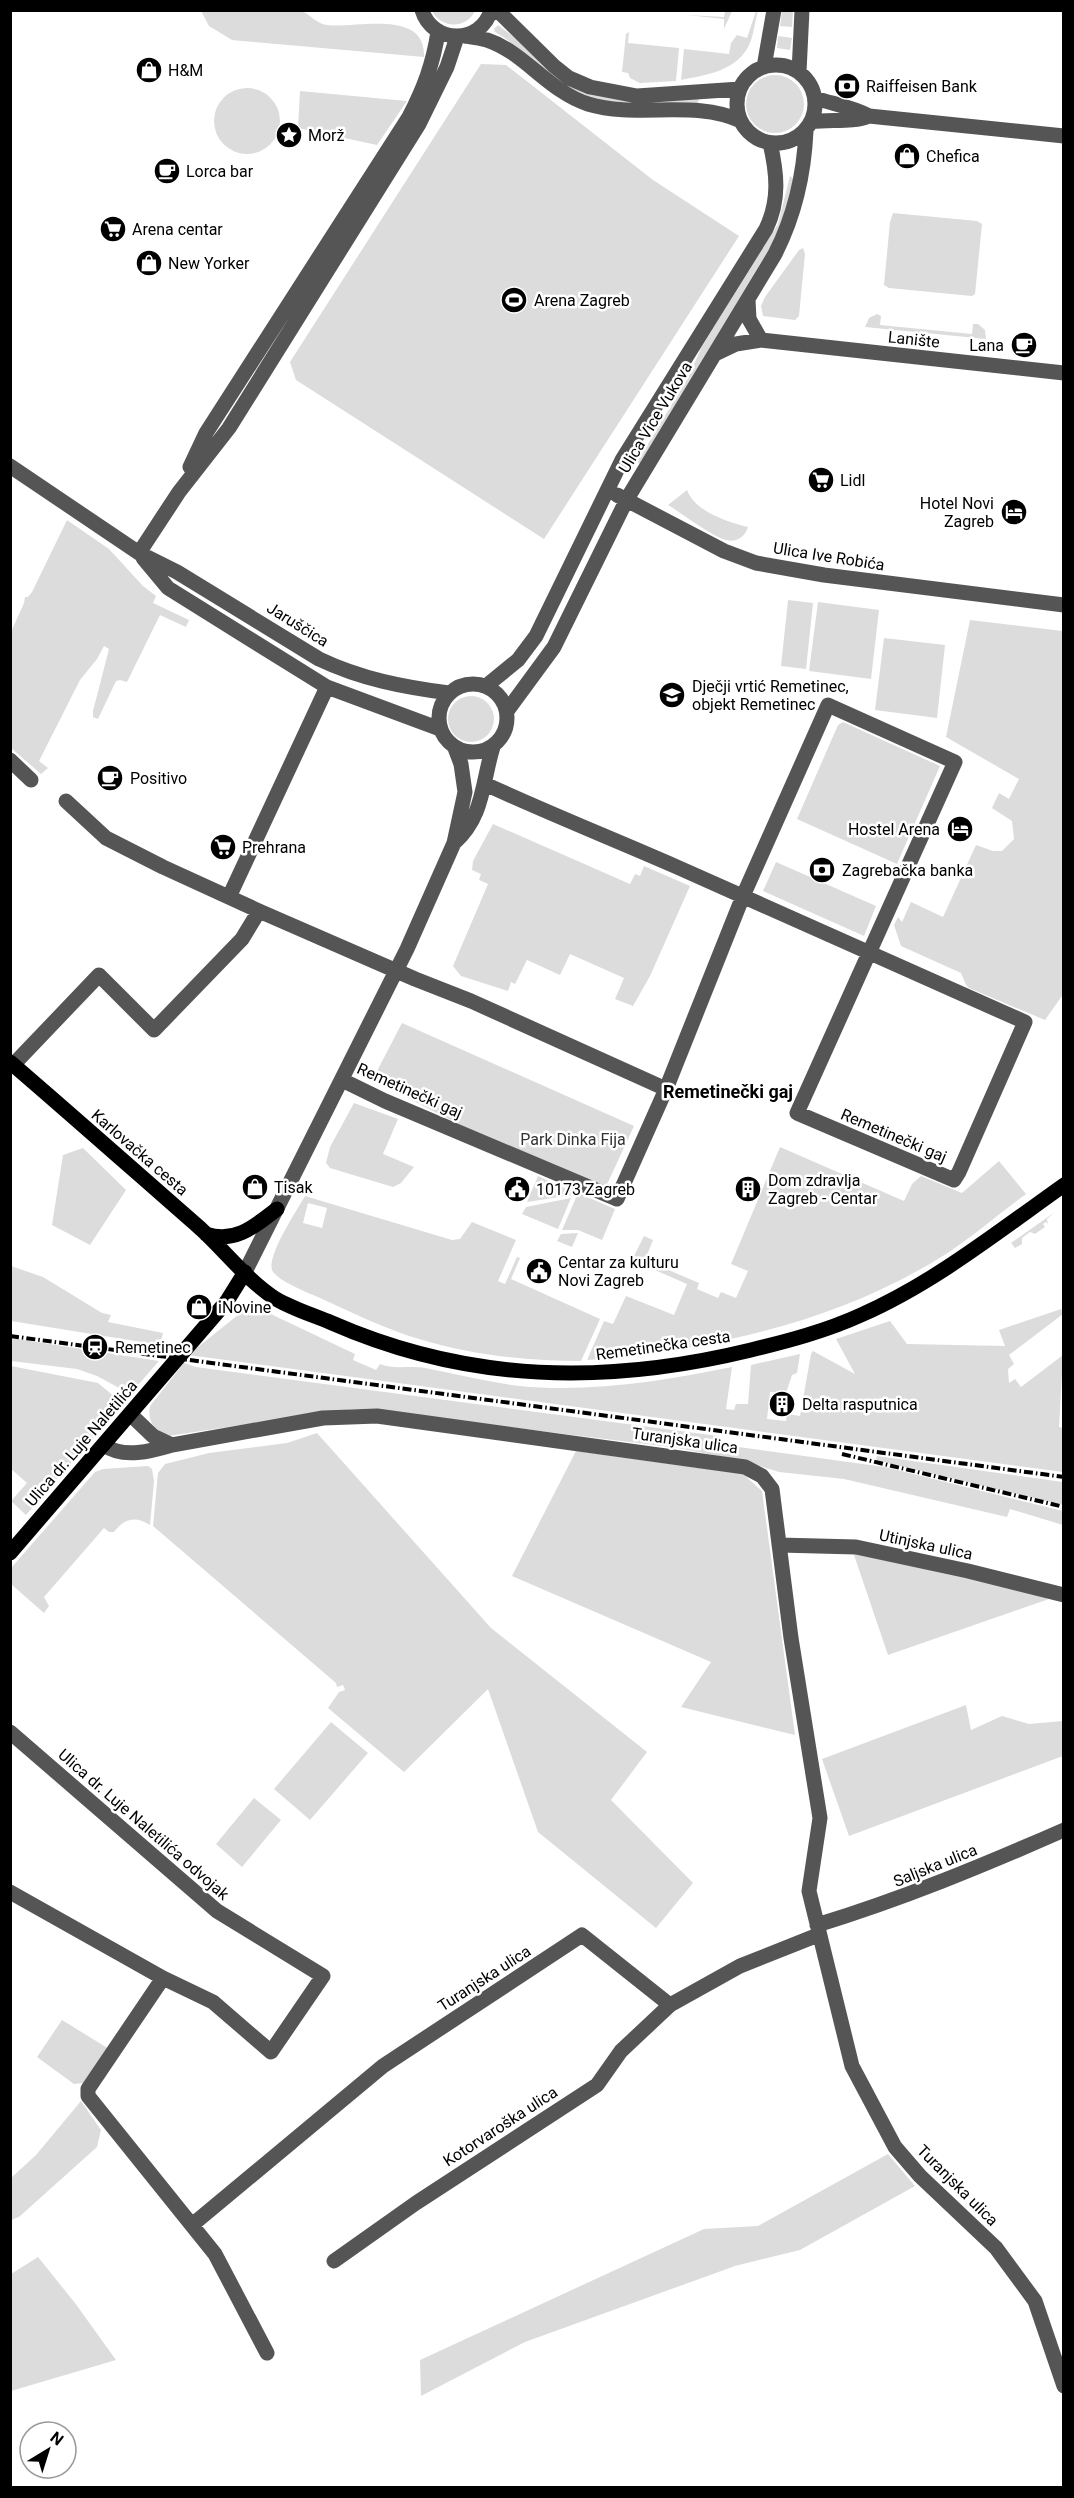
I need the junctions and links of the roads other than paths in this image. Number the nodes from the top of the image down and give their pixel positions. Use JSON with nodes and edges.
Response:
{"nodes":[{"id":1,"x":422,"y":10,"type":"edge"},
{"id":2,"x":491,"y":10,"type":"edge"},
{"id":3,"x":497,"y":10,"type":"edge"},
{"id":4,"x":774,"y":10,"type":"edge"},
{"id":5,"x":802,"y":10,"type":"edge"},
{"id":6,"x":438,"y":32,"type":"junction"},
{"id":7,"x":461,"y":37,"type":"junction"},
{"id":8,"x":764,"y":67,"type":"junction"},
{"id":9,"x":799,"y":72,"type":"junction"},
{"id":10,"x":740,"y":89,"type":"junction"},
{"id":11,"x":815,"y":98,"type":"junction"},
{"id":12,"x":869,"y":116,"type":"junction"},
{"id":13,"x":741,"y":121,"type":"junction"},
{"id":14,"x":808,"y":127,"type":"junction"},
{"id":15,"x":1064,"y":136,"type":"edge"},
{"id":16,"x":770,"y":142,"type":"junction"},
{"id":17,"x":748,"y":300,"type":"junction"},
{"id":18,"x":761,"y":340,"type":"junction"},
{"id":19,"x":716,"y":354,"type":"junction"},
{"id":20,"x":1064,"y":373,"type":"edge"},
{"id":21,"x":10,"y":466,"type":"edge"},
{"id":22,"x":606,"y":489,"type":"junction"},
{"id":23,"x":178,"y":492,"type":"junction"},
{"id":24,"x":627,"y":499,"type":"junction"},
{"id":25,"x":140,"y":553,"type":"junction"},
{"id":26,"x":1064,"y":605,"type":"edge"},
{"id":27,"x":486,"y":686,"type":"junction"},
{"id":28,"x":327,"y":687,"type":"junction"},
{"id":29,"x":449,"y":693,"type":"junction"},
{"id":30,"x":507,"y":711,"type":"junction"},
{"id":31,"x":440,"y":729,"type":"junction"},
{"id":32,"x":493,"y":747,"type":"junction"},
{"id":33,"x":455,"y":748,"type":"junction"},
{"id":34,"x":10,"y":760,"type":"edge"},
{"id":35,"x":31,"y":780,"type":"dead end"},
{"id":36,"x":485,"y":784,"type":"junction"},
{"id":37,"x":66,"y":801,"type":"dead end"},
{"id":38,"x":454,"y":843,"type":"junction"},
{"id":39,"x":743,"y":896,"type":"junction"},
{"id":40,"x":229,"y":897,"type":"junction"},
{"id":41,"x":259,"y":911,"type":"junction"},
{"id":42,"x":870,"y":953,"type":"junction"},
{"id":43,"x":396,"y":971,"type":"junction"},
{"id":44,"x":12,"y":1063,"type":"edge"},
{"id":45,"x":342,"y":1080,"type":"junction"},
{"id":46,"x":666,"y":1089,"type":"junction"},
{"id":47,"x":1064,"y":1185,"type":"edge"},
{"id":48,"x":278,"y":1209,"type":"junction"},
{"id":49,"x":206,"y":1234,"type":"junction"},
{"id":50,"x":245,"y":1272,"type":"junction"},
{"id":51,"x":130,"y":1414,"type":"junction"},
{"id":52,"x":104,"y":1445,"type":"junction"},
{"id":53,"x":172,"y":1445,"type":"junction"},
{"id":54,"x":779,"y":1545,"type":"junction"},
{"id":55,"x":10,"y":1553,"type":"edge"},
{"id":56,"x":1064,"y":1595,"type":"edge"},
{"id":57,"x":10,"y":1732,"type":"edge"},
{"id":58,"x":1064,"y":1830,"type":"edge"},
{"id":59,"x":10,"y":1892,"type":"edge"},
{"id":60,"x":818,"y":1930,"type":"junction"},
{"id":61,"x":163,"y":1978,"type":"junction"},
{"id":62,"x":670,"y":2005,"type":"junction"},
{"id":63,"x":192,"y":2225,"type":"junction"},
{"id":64,"x":334,"y":2261,"type":"dead end"},
{"id":65,"x":267,"y":2353,"type":"dead end"},
{"id":66,"x":1064,"y":2386,"type":"edge"}],
"edges":[{"from":1,"to":6,"type":"street"},
{"from":2,"to":7,"type":"street"},
{"from":3,"to":10,"type":"street"},
{"from":4,"to":8,"type":"street"},
{"from":5,"to":9,"type":"street"},
{"from":6,"to":7,"type":"street"},
{"from":6,"to":23,"type":"street"},
{"from":7,"to":13,"type":"street"},
{"from":7,"to":23,"type":"street"},
{"from":8,"to":9,"type":"street"},
{"from":8,"to":10,"type":"street"},
{"from":9,"to":11,"type":"street"},
{"from":10,"to":13,"type":"street"},
{"from":11,"to":12,"type":"street"},
{"from":11,"to":14,"type":"street"},
{"from":12,"to":14,"type":"street"},
{"from":12,"to":15,"type":"street"},
{"from":13,"to":16,"type":"street"},
{"from":14,"to":16,"type":"street"},
{"from":14,"to":17,"type":"street","name":"Ulica Vice Vukova"},
{"from":16,"to":22,"type":"street","name":"Ulica Vice Vukova"},
{"from":17,"to":18,"type":"street"},
{"from":17,"to":19,"type":"street","name":"Ulica Vice Vukova"},
{"from":18,"to":19,"type":"street","name":"Lanište"},
{"from":18,"to":20,"type":"street","name":"Lanište"},
{"from":19,"to":24,"type":"street","name":"Ulica Vice Vukova"},
{"from":21,"to":25,"type":"street","name":"Jaruščica"},
{"from":22,"to":24,"type":"street","name":"Ulica Ive Robića"},
{"from":22,"to":27,"type":"street","name":"Ulica Vice Vukova"},
{"from":23,"to":25,"type":"street"},
{"from":24,"to":26,"type":"street","name":"Ulica Ive Robića"},
{"from":24,"to":30,"type":"street","name":"Ulica Vice Vukova"},
{"from":25,"to":28,"type":"street","name":"Jaruščica"},
{"from":25,"to":29,"type":"street","name":"Jaruščica"},
{"from":27,"to":29,"type":"street"},
{"from":27,"to":30,"type":"street"},
{"from":28,"to":31,"type":"street","name":"Jaruščica"},
{"from":28,"to":40,"type":"street"},
{"from":29,"to":31,"type":"street"},
{"from":30,"to":32,"type":"street"},
{"from":31,"to":33,"type":"street"},
{"from":32,"to":33,"type":"street"},
{"from":32,"to":36,"type":"street","name":"Remetinečki gaj"},
{"from":33,"to":38,"type":"street","name":"Remetinečki gaj"},
{"from":34,"to":35,"type":"street"},
{"from":36,"to":38,"type":"street","name":"Remetinečki gaj"},
{"from":36,"to":39,"type":"street","name":"Remetinečki gaj"},
{"from":37,"to":40,"type":"street"},
{"from":38,"to":43,"type":"street","name":"Remetinečki gaj"},
{"from":39,"to":42,"type":"street","name":"Remetinečki gaj"},
{"from":39,"to":42,"type":"street","name":"Remetinečki gaj"},
{"from":39,"to":46,"type":"street","name":"Remetinečki gaj"},
{"from":40,"to":41,"type":"street"},
{"from":41,"to":43,"type":"street"},
{"from":41,"to":44,"type":"street"},
{"from":42,"to":42,"type":"street","name":"Remetinečki gaj"},
{"from":43,"to":45,"type":"street","name":"Remetinečki gaj"},
{"from":43,"to":46,"type":"street"},
{"from":44,"to":49,"type":"main road","name":"Karlovačka cesta"},
{"from":45,"to":46,"type":"street","name":"Remetinečki gaj"},
{"from":45,"to":48,"type":"street","name":"Remetinečki gaj"},
{"from":47,"to":50,"type":"main road","name":"Remetinečka cesta"},
{"from":48,"to":49,"type":"main road"},
{"from":48,"to":50,"type":"street","name":"Remetinečki gaj"},
{"from":49,"to":50,"type":"main road","name":"Karlovačka cesta"},
{"from":50,"to":51,"type":"main road","name":"Ulica dr. Luje Naletilića"},
{"from":51,"to":52,"type":"main road","name":"Ulica dr. Luje Naletilića"},
{"from":51,"to":53,"type":"street"},
{"from":52,"to":53,"type":"street","name":"Turanjska ulica"},
{"from":52,"to":55,"type":"main road","name":"Ulica dr. Luje Naletilića"},
{"from":53,"to":54,"type":"street","name":"Turanjska ulica"},
{"from":54,"to":56,"type":"street","name":"Utinjska ulica"},
{"from":54,"to":60,"type":"street","name":"Turanjska ulica"},
{"from":57,"to":61,"type":"street","name":"Ulica dr. Luje Naletilića odvojak"},
{"from":58,"to":60,"type":"street","name":"Saljska ulica"},
{"from":59,"to":61,"type":"street"},
{"from":60,"to":62,"type":"street"},
{"from":60,"to":66,"type":"street","name":"Turanjska ulica"},
{"from":61,"to":63,"type":"street"},
{"from":62,"to":63,"type":"street","name":"Turanjska ulica"},
{"from":62,"to":64,"type":"street","name":"Kotorvaroška ulica"},
{"from":63,"to":65,"type":"street"}]}
